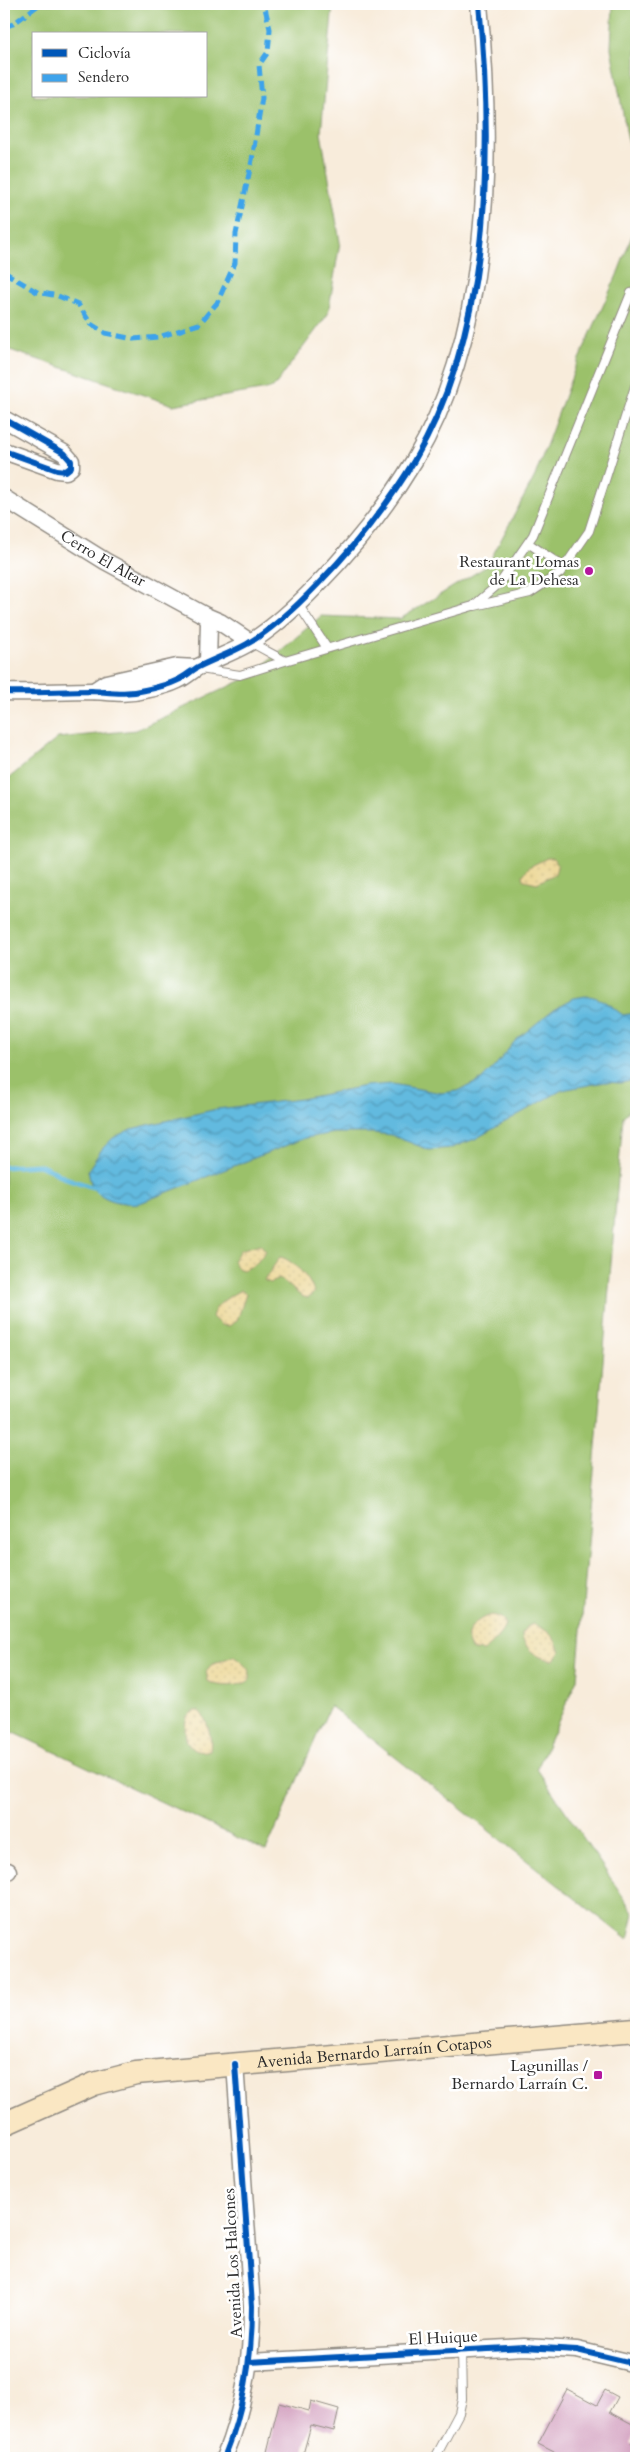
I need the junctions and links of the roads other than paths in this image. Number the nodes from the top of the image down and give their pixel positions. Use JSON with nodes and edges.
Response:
{"nodes":[{"id":1,"x":479,"y":4,"type":"edge"},
{"id":2,"x":636,"y":292,"type":"edge"},
{"id":3,"x":636,"y":383,"type":"edge"},
{"id":4,"x":4,"y":419,"type":"edge"},
{"id":5,"x":4,"y":450,"type":"edge"},
{"id":6,"x":4,"y":498,"type":"edge"},
{"id":7,"x":528,"y":543,"type":"junction"},
{"id":8,"x":564,"y":567,"type":"junction"},
{"id":9,"x":298,"y":604,"type":"junction"},
{"id":10,"x":470,"y":607,"type":"junction"},
{"id":11,"x":206,"y":616,"type":"junction"},
{"id":12,"x":250,"y":642,"type":"junction"},
{"id":13,"x":327,"y":648,"type":"junction"},
{"id":14,"x":285,"y":661,"type":"junction"},
{"id":15,"x":202,"y":666,"type":"junction"},
{"id":16,"x":4,"y":692,"type":"edge"},
{"id":17,"x":636,"y":2030,"type":"edge"},
{"id":18,"x":235,"y":2064,"type":"junction"},
{"id":19,"x":4,"y":2124,"type":"edge"},
{"id":20,"x":461,"y":2350,"type":"junction"},
{"id":21,"x":249,"y":2362,"type":"junction"},
{"id":22,"x":636,"y":2364,"type":"edge"},
{"id":23,"x":224,"y":2458,"type":"edge"},
{"id":24,"x":435,"y":2458,"type":"edge"}],
"edges":[{"from":1,"to":9,"type":"street"},
{"from":2,"to":7,"type":"lane"},
{"from":3,"to":8,"type":"lane"},
{"from":4,"to":5,"type":"street"},
{"from":6,"to":11,"type":"street","name":"Cerro El Altar"},
{"from":7,"to":8,"type":"lane"},
{"from":7,"to":10,"type":"lane"},
{"from":8,"to":10,"type":"lane"},
{"from":9,"to":12,"type":"street"},
{"from":9,"to":13,"type":"lane"},
{"from":10,"to":13,"type":"lane"},
{"from":11,"to":12,"type":"street","name":"Cerro El Altar"},
{"from":11,"to":15,"type":"street"},
{"from":12,"to":14,"type":"lane"},
{"from":12,"to":15,"type":"street"},
{"from":13,"to":14,"type":"lane"},
{"from":14,"to":15,"type":"lane"},
{"from":15,"to":16,"type":"street"},
{"from":17,"to":18,"type":"main road","name":"Avenida Bernardo Larraín Cotapos"},
{"from":18,"to":19,"type":"main road","name":"Avenida Bernardo Larraín Cotapos"},
{"from":18,"to":21,"type":"street","name":"Avenida Los Halcones"},
{"from":20,"to":21,"type":"street","name":"El Huique"},
{"from":20,"to":22,"type":"street","name":"El Huique"},
{"from":20,"to":24,"type":"lane"},
{"from":21,"to":23,"type":"street","name":"Avenida Los Halcones"}]}
